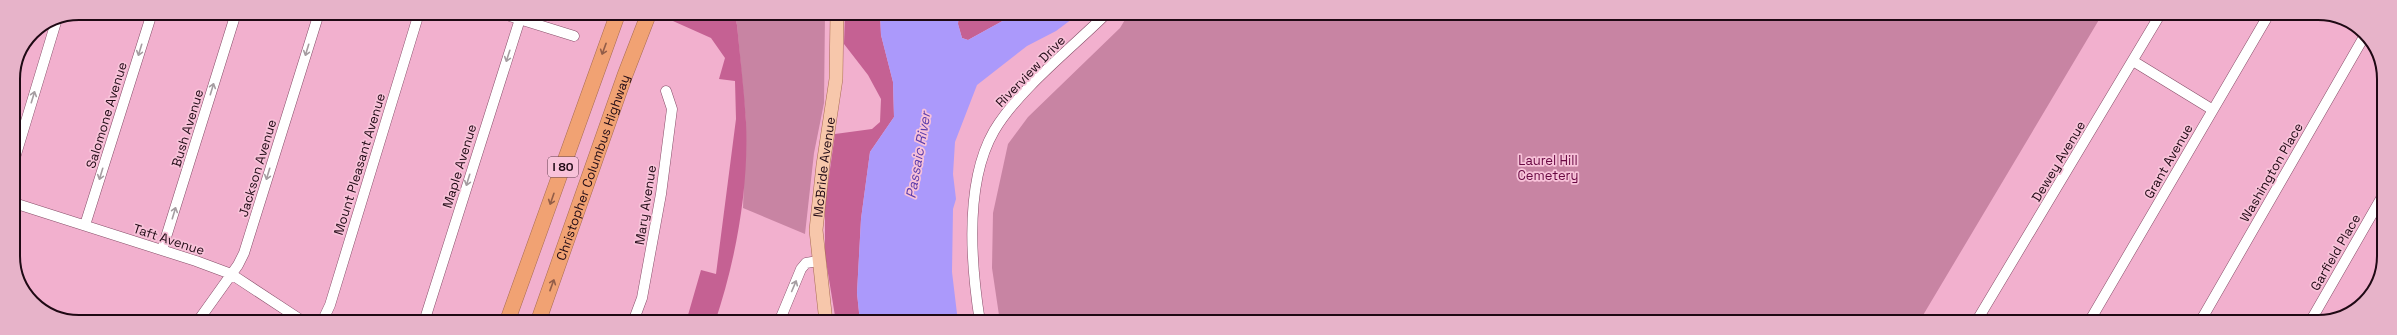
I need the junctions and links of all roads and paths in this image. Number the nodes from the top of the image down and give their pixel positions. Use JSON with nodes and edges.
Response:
{"nodes":[{"id":1,"x":150,"y":20,"type":"edge"},
{"id":2,"x":234,"y":20,"type":"edge"},
{"id":3,"x":317,"y":20,"type":"edge"},
{"id":4,"x":417,"y":20,"type":"edge"},
{"id":5,"x":520,"y":20,"type":"edge"},
{"id":6,"x":523,"y":20,"type":"edge"},
{"id":7,"x":615,"y":20,"type":"edge"},
{"id":8,"x":646,"y":20,"type":"edge"},
{"id":9,"x":837,"y":20,"type":"edge"},
{"id":10,"x":1101,"y":20,"type":"edge"},
{"id":11,"x":2157,"y":20,"type":"edge"},
{"id":12,"x":2266,"y":20,"type":"edge"},
{"id":13,"x":55,"y":24,"type":"edge"},
{"id":14,"x":574,"y":36,"type":"dead end"},
{"id":15,"x":2362,"y":40,"type":"edge"},
{"id":16,"x":2133,"y":61,"type":"junction"},
{"id":17,"x":666,"y":91,"type":"dead end"},
{"id":18,"x":2213,"y":110,"type":"junction"},
{"id":19,"x":20,"y":141,"type":"edge"},
{"id":20,"x":20,"y":205,"type":"edge"},
{"id":21,"x":2377,"y":205,"type":"edge"},
{"id":22,"x":85,"y":226,"type":"junction"},
{"id":23,"x":162,"y":250,"type":"junction"},
{"id":24,"x":818,"y":261,"type":"junction"},
{"id":25,"x":231,"y":274,"type":"junction"},
{"id":26,"x":203,"y":315,"type":"edge"},
{"id":27,"x":293,"y":315,"type":"edge"},
{"id":28,"x":325,"y":315,"type":"edge"},
{"id":29,"x":426,"y":315,"type":"edge"},
{"id":30,"x":510,"y":315,"type":"edge"},
{"id":31,"x":540,"y":315,"type":"edge"},
{"id":32,"x":636,"y":315,"type":"edge"},
{"id":33,"x":782,"y":315,"type":"edge"},
{"id":34,"x":825,"y":315,"type":"edge"},
{"id":35,"x":979,"y":315,"type":"edge"},
{"id":36,"x":1980,"y":315,"type":"edge"},
{"id":37,"x":2093,"y":315,"type":"edge"},
{"id":38,"x":2204,"y":315,"type":"edge"},
{"id":39,"x":2314,"y":315,"type":"edge"}],
"edges":[{"from":1,"to":22,"type":"street","name":"Salomone Avenue","one_way":true},
{"from":23,"to":2,"type":"street","name":"Bush Avenue","one_way":true},
{"from":3,"to":25,"type":"street","name":"Jackson Avenue","one_way":true},
{"from":4,"to":28,"type":"street","name":"Mount Pleasant Avenue"},
{"from":5,"to":29,"type":"street","name":"Maple Avenue","one_way":true},
{"from":6,"to":14,"type":"street"},
{"from":7,"to":30,"type":"highway","number":"I 80","one_way":true},
{"from":31,"to":8,"type":"highway","name":"Christopher Columbus Highway","number":"I 80","one_way":true},
{"from":9,"to":24,"type":"main road","name":"McBride Avenue"},
{"from":10,"to":35,"type":"street","name":"Riverview Drive"},
{"from":11,"to":16,"type":"street","name":"Dewey Avenue"},
{"from":12,"to":18,"type":"street","name":"Grant Avenue"},
{"from":19,"to":13,"type":"street","one_way":true},
{"from":15,"to":38,"type":"street","name":"Washington Place"},
{"from":16,"to":18,"type":"street"},
{"from":16,"to":36,"type":"street","name":"Dewey Avenue"},
{"from":17,"to":32,"type":"street","name":"Mary Avenue"},
{"from":18,"to":37,"type":"street","name":"Grant Avenue"},
{"from":20,"to":22,"type":"street","name":"Taft Avenue"},
{"from":21,"to":39,"type":"street","name":"Garfield Place"},
{"from":22,"to":23,"type":"street","name":"Taft Avenue"},
{"from":23,"to":25,"type":"street","name":"Taft Avenue"},
{"from":33,"to":24,"type":"street","one_way":true},
{"from":24,"to":34,"type":"main road","name":"McBride Avenue"},
{"from":25,"to":26,"type":"street","name":"Jackson Avenue"},
{"from":25,"to":27,"type":"street","name":"Taft Avenue"}]}
